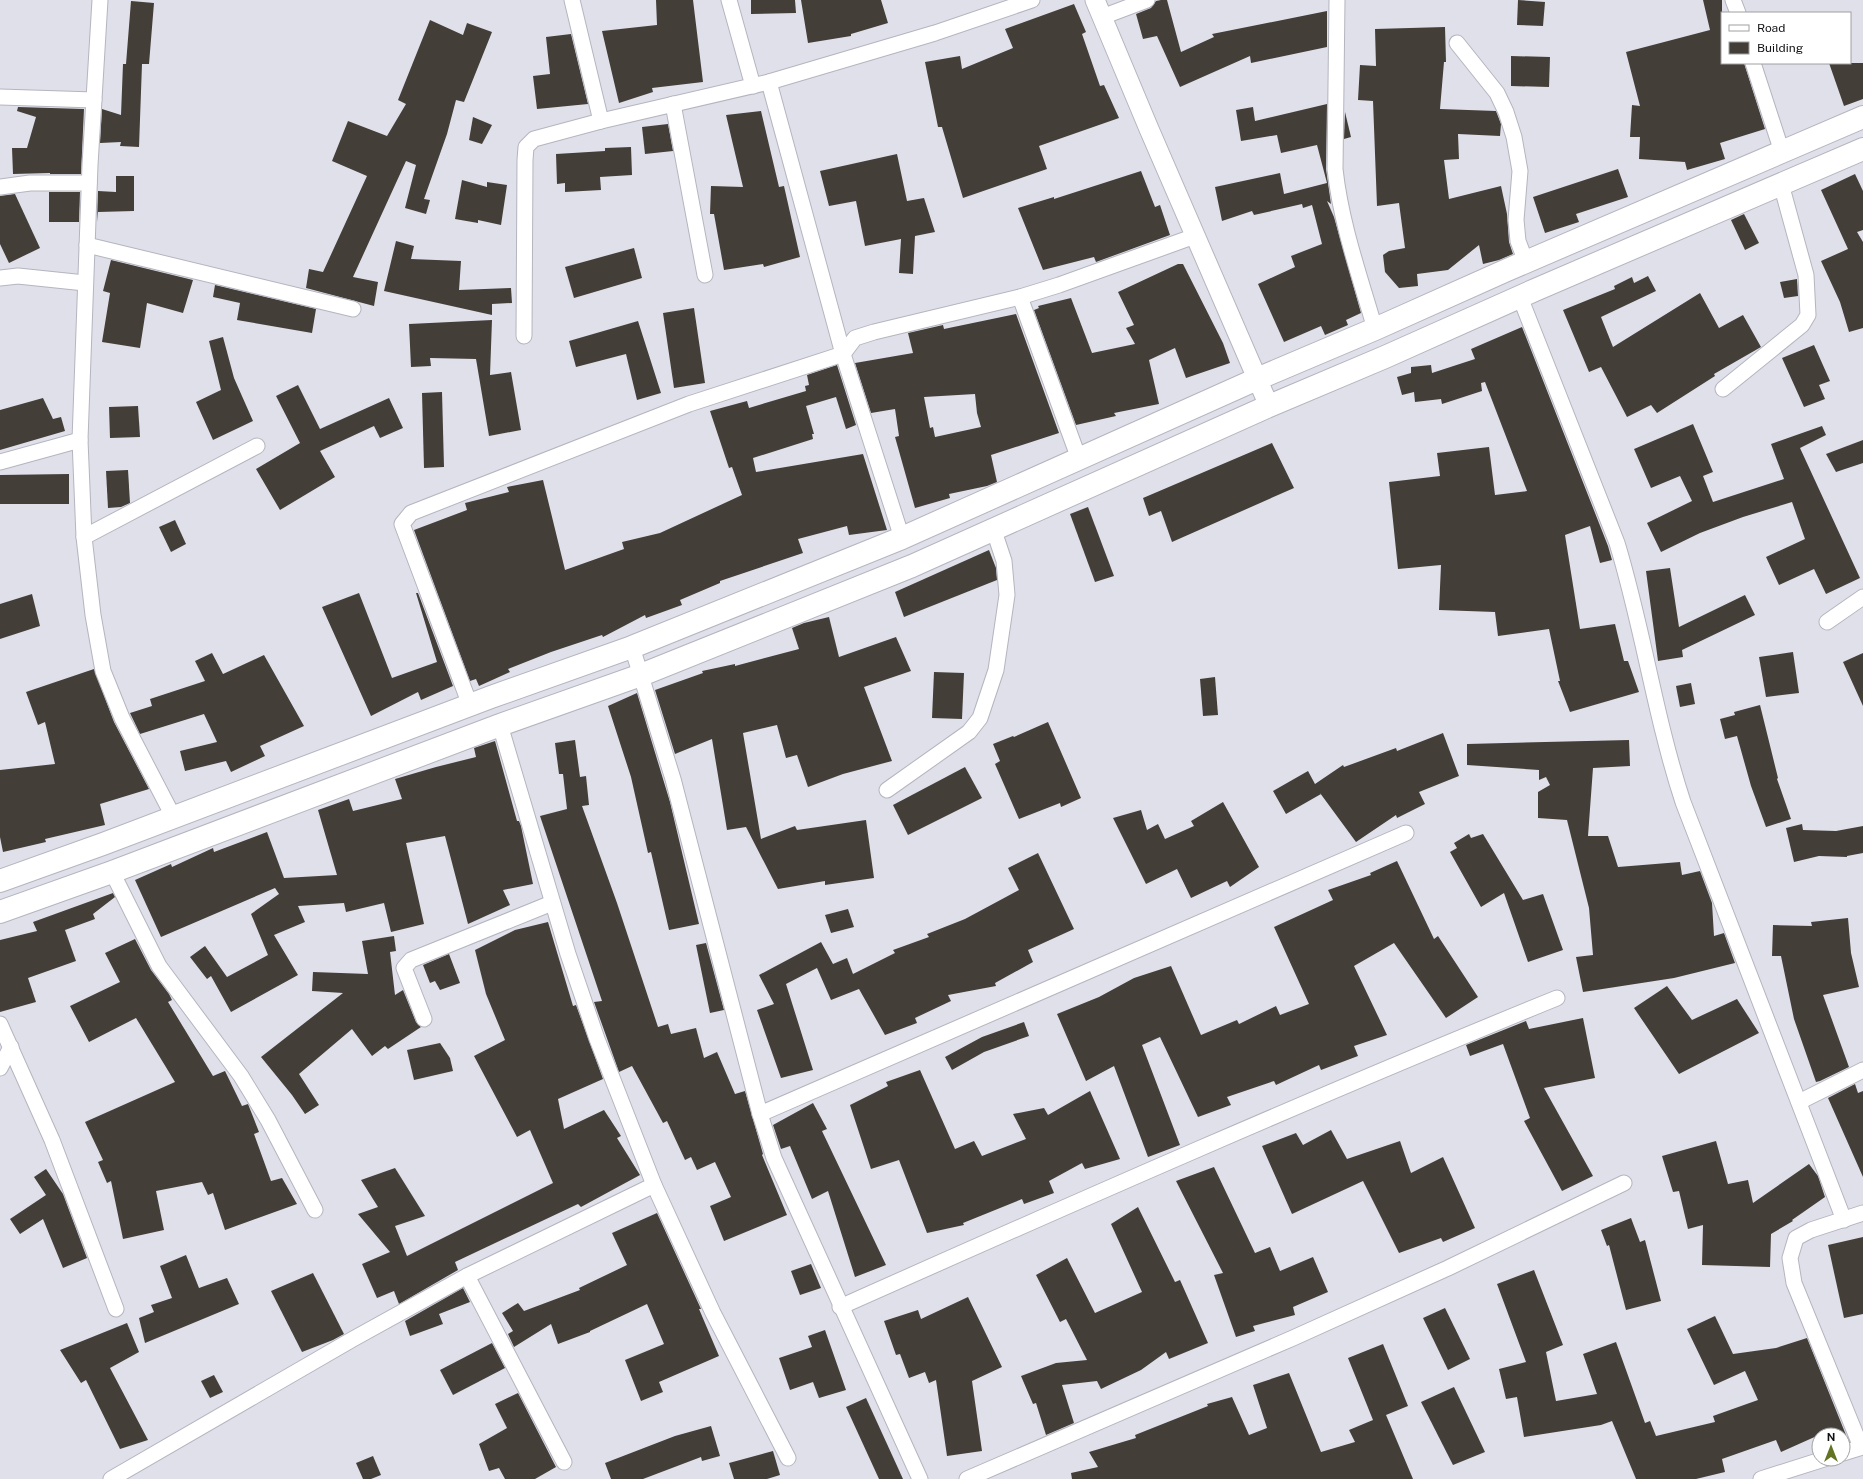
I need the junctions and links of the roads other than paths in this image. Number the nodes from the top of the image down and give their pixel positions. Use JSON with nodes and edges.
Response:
{"nodes":[{"id":1,"x":100,"y":0,"type":"edge"},
{"id":2,"x":572,"y":0,"type":"edge"},
{"id":3,"x":729,"y":0,"type":"edge"},
{"id":4,"x":1032,"y":0,"type":"edge"},
{"id":5,"x":1147,"y":0,"type":"edge"},
{"id":6,"x":1337,"y":0,"type":"edge"},
{"id":7,"x":1733,"y":0,"type":"edge"},
{"id":8,"x":1099,"y":8,"type":"edge"},
{"id":9,"x":1738,"y":12,"type":"edge"},
{"id":10,"x":1457,"y":43,"type":"dead end"},
{"id":11,"x":1754,"y":64,"type":"edge"},
{"id":12,"x":769,"y":82,"type":"junction"},
{"id":13,"x":753,"y":86,"type":"junction"},
{"id":14,"x":0,"y":97,"type":"edge"},
{"id":15,"x":94,"y":100,"type":"junction"},
{"id":16,"x":673,"y":104,"type":"junction"},
{"id":17,"x":1863,"y":117,"type":"edge"},
{"id":18,"x":601,"y":121,"type":"junction"},
{"id":19,"x":1863,"y":149,"type":"edge"},
{"id":20,"x":1782,"y":152,"type":"junction"},
{"id":21,"x":89,"y":183,"type":"junction"},
{"id":22,"x":1781,"y":184,"type":"junction"},
{"id":23,"x":0,"y":187,"type":"edge"},
{"id":24,"x":1195,"y":236,"type":"junction"},
{"id":25,"x":87,"y":245,"type":"junction"},
{"id":26,"x":1526,"y":262,"type":"junction"},
{"id":27,"x":705,"y":275,"type":"dead end"},
{"id":28,"x":0,"y":278,"type":"edge"},
{"id":29,"x":86,"y":283,"type":"junction"},
{"id":30,"x":1020,"y":297,"type":"junction"},
{"id":31,"x":1520,"y":297,"type":"junction"},
{"id":32,"x":353,"y":310,"type":"dead end"},
{"id":33,"x":1375,"y":329,"type":"junction"},
{"id":34,"x":524,"y":336,"type":"dead end"},
{"id":35,"x":843,"y":354,"type":"junction"},
{"id":36,"x":1257,"y":379,"type":"junction"},
{"id":37,"x":1723,"y":389,"type":"dead end"},
{"id":38,"x":1269,"y":406,"type":"junction"},
{"id":39,"x":80,"y":440,"type":"junction"},
{"id":40,"x":258,"y":446,"type":"dead end"},
{"id":41,"x":1079,"y":459,"type":"junction"},
{"id":42,"x":0,"y":462,"type":"edge"},
{"id":43,"x":994,"y":528,"type":"junction"},
{"id":44,"x":84,"y":537,"type":"junction"},
{"id":45,"x":902,"y":538,"type":"junction"},
{"id":46,"x":1863,"y":597,"type":"edge"},
{"id":47,"x":1827,"y":622,"type":"dead end"},
{"id":48,"x":632,"y":647,"type":"junction"},
{"id":49,"x":641,"y":675,"type":"junction"},
{"id":50,"x":470,"y":705,"type":"junction"},
{"id":51,"x":500,"y":725,"type":"junction"},
{"id":52,"x":887,"y":790,"type":"dead end"},
{"id":53,"x":174,"y":818,"type":"junction"},
{"id":54,"x":1406,"y":833,"type":"dead end"},
{"id":55,"x":112,"y":872,"type":"junction"},
{"id":56,"x":0,"y":881,"type":"edge"},
{"id":57,"x":552,"y":903,"type":"junction"},
{"id":58,"x":0,"y":912,"type":"edge"},
{"id":59,"x":1557,"y":998,"type":"dead end"},
{"id":60,"x":424,"y":1019,"type":"dead end"},
{"id":61,"x":0,"y":1024,"type":"edge"},
{"id":62,"x":11,"y":1047,"type":"junction"},
{"id":63,"x":0,"y":1068,"type":"edge"},
{"id":64,"x":1863,"y":1070,"type":"edge"},
{"id":65,"x":1799,"y":1102,"type":"junction"},
{"id":66,"x":760,"y":1114,"type":"junction"},
{"id":67,"x":1624,"y":1183,"type":"dead end"},
{"id":68,"x":654,"y":1186,"type":"junction"},
{"id":69,"x":315,"y":1210,"type":"dead end"},
{"id":70,"x":1863,"y":1213,"type":"edge"},
{"id":71,"x":1844,"y":1220,"type":"junction"},
{"id":72,"x":467,"y":1276,"type":"junction"},
{"id":73,"x":840,"y":1307,"type":"junction"},
{"id":74,"x":116,"y":1309,"type":"dead end"},
{"id":75,"x":1862,"y":1447,"type":"edge"},
{"id":76,"x":1851,"y":1450,"type":"edge"},
{"id":77,"x":788,"y":1458,"type":"dead end"},
{"id":78,"x":564,"y":1462,"type":"dead end"},
{"id":79,"x":1811,"y":1463,"type":"edge"},
{"id":80,"x":111,"y":1479,"type":"edge"},
{"id":81,"x":920,"y":1479,"type":"edge"},
{"id":82,"x":967,"y":1479,"type":"edge"},
{"id":83,"x":1760,"y":1479,"type":"edge"}],
"edges":[{"from":1,"to":15,"type":"street"},
{"from":2,"to":18,"type":"street"},
{"from":3,"to":13,"type":"street"},
{"from":4,"to":12,"type":"street"},
{"from":5,"to":8,"type":"street"},
{"from":6,"to":33,"type":"street"},
{"from":7,"to":9,"type":"street"},
{"from":8,"to":24,"type":"street"},
{"from":10,"to":26,"type":"street"},
{"from":11,"to":20,"type":"street"},
{"from":12,"to":13,"type":"street"},
{"from":12,"to":35,"type":"street"},
{"from":13,"to":16,"type":"street"},
{"from":14,"to":15,"type":"street"},
{"from":15,"to":21,"type":"street"},
{"from":16,"to":18,"type":"street"},
{"from":16,"to":27,"type":"street"},
{"from":17,"to":20,"type":"main road"},
{"from":18,"to":34,"type":"street"},
{"from":19,"to":22,"type":"main road"},
{"from":20,"to":26,"type":"main road"},
{"from":21,"to":23,"type":"street"},
{"from":21,"to":25,"type":"street"},
{"from":22,"to":31,"type":"main road"},
{"from":22,"to":37,"type":"street"},
{"from":24,"to":30,"type":"street"},
{"from":24,"to":36,"type":"street"},
{"from":25,"to":29,"type":"street"},
{"from":25,"to":32,"type":"street"},
{"from":26,"to":33,"type":"main road"},
{"from":28,"to":29,"type":"street"},
{"from":29,"to":39,"type":"street"},
{"from":30,"to":35,"type":"street"},
{"from":30,"to":41,"type":"street"},
{"from":31,"to":38,"type":"main road"},
{"from":31,"to":65,"type":"street"},
{"from":33,"to":36,"type":"main road"},
{"from":35,"to":45,"type":"street"},
{"from":35,"to":50,"type":"street"},
{"from":36,"to":38,"type":"street"},
{"from":36,"to":41,"type":"main road"},
{"from":38,"to":43,"type":"main road"},
{"from":39,"to":42,"type":"street"},
{"from":39,"to":44,"type":"street"},
{"from":40,"to":44,"type":"street"},
{"from":41,"to":45,"type":"main road"},
{"from":43,"to":49,"type":"main road"},
{"from":43,"to":52,"type":"street"},
{"from":44,"to":53,"type":"street"},
{"from":45,"to":48,"type":"main road"},
{"from":46,"to":47,"type":"street"},
{"from":48,"to":49,"type":"street"},
{"from":48,"to":50,"type":"main road"},
{"from":49,"to":51,"type":"main road"},
{"from":49,"to":66,"type":"street"},
{"from":50,"to":53,"type":"main road"},
{"from":51,"to":55,"type":"main road"},
{"from":51,"to":57,"type":"street"},
{"from":53,"to":56,"type":"main road"},
{"from":54,"to":66,"type":"street"},
{"from":55,"to":58,"type":"main road"},
{"from":55,"to":69,"type":"street"},
{"from":57,"to":60,"type":"street"},
{"from":57,"to":68,"type":"street"},
{"from":59,"to":73,"type":"street"},
{"from":61,"to":62,"type":"street"},
{"from":62,"to":63,"type":"street"},
{"from":62,"to":74,"type":"street"},
{"from":64,"to":65,"type":"street"},
{"from":65,"to":71,"type":"street"},
{"from":66,"to":73,"type":"street"},
{"from":67,"to":82,"type":"street"},
{"from":68,"to":72,"type":"street"},
{"from":68,"to":77,"type":"street"},
{"from":70,"to":71,"type":"street"},
{"from":71,"to":75,"type":"street"},
{"from":72,"to":78,"type":"street"},
{"from":72,"to":80,"type":"street"},
{"from":73,"to":81,"type":"street"},
{"from":75,"to":76,"type":"street"},
{"from":79,"to":83,"type":"street"}]}
